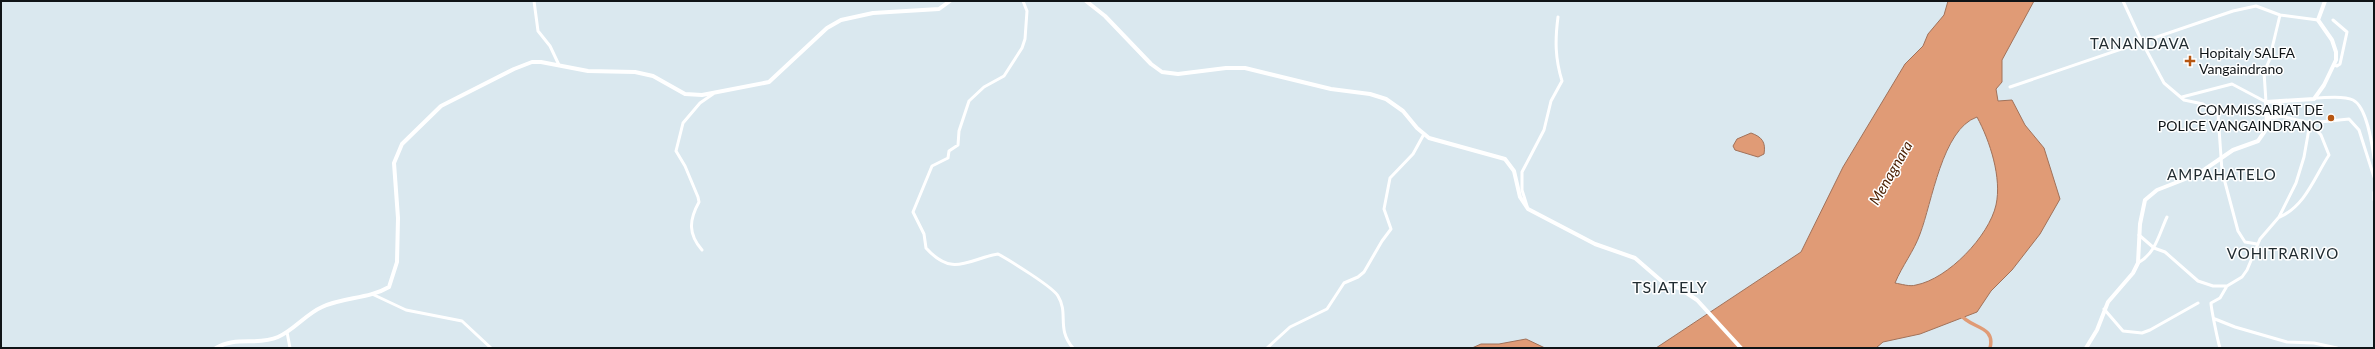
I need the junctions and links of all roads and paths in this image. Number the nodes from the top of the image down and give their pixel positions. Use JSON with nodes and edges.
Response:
{"nodes":[{"id":1,"x":534,"y":1,"type":"edge"},
{"id":2,"x":950,"y":1,"type":"edge"},
{"id":3,"x":1023,"y":1,"type":"edge"},
{"id":4,"x":1086,"y":1,"type":"edge"},
{"id":5,"x":2123,"y":1,"type":"edge"},
{"id":6,"x":2325,"y":1,"type":"edge"},
{"id":7,"x":2280,"y":15,"type":"junction"},
{"id":8,"x":1558,"y":17,"type":"dead end"},
{"id":9,"x":2318,"y":20,"type":"junction"},
{"id":10,"x":2333,"y":20,"type":"dead end"},
{"id":11,"x":2142,"y":42,"type":"junction"},
{"id":12,"x":559,"y":65,"type":"junction"},
{"id":13,"x":2334,"y":65,"type":"junction"},
{"id":14,"x":2010,"y":87,"type":"dead end"},
{"id":15,"x":715,"y":93,"type":"junction"},
{"id":16,"x":2182,"y":97,"type":"junction"},
{"id":17,"x":2315,"y":98,"type":"junction"},
{"id":18,"x":2280,"y":101,"type":"junction"},
{"id":19,"x":2266,"y":102,"type":"junction"},
{"id":20,"x":2281,"y":116,"type":"junction"},
{"id":21,"x":2268,"y":118,"type":"junction"},
{"id":22,"x":2310,"y":123,"type":"junction"},
{"id":23,"x":2374,"y":127,"type":"edge"},
{"id":24,"x":2369,"y":128,"type":"junction"},
{"id":25,"x":1424,"y":134,"type":"junction"},
{"id":26,"x":2221,"y":157,"type":"junction"},
{"id":27,"x":2374,"y":158,"type":"edge"},
{"id":28,"x":2374,"y":177,"type":"edge"},
{"id":29,"x":2374,"y":192,"type":"edge"},
{"id":30,"x":2374,"y":200,"type":"edge"},
{"id":31,"x":1528,"y":209,"type":"junction"},
{"id":32,"x":2167,"y":217,"type":"dead end"},
{"id":33,"x":2279,"y":217,"type":"junction"},
{"id":34,"x":2140,"y":235,"type":"junction"},
{"id":35,"x":2257,"y":244,"type":"junction"},
{"id":36,"x":2154,"y":248,"type":"junction"},
{"id":37,"x":702,"y":250,"type":"dead end"},
{"id":38,"x":2138,"y":263,"type":"junction"},
{"id":39,"x":2227,"y":286,"type":"junction"},
{"id":40,"x":372,"y":294,"type":"junction"},
{"id":41,"x":2198,"y":303,"type":"dead end"},
{"id":42,"x":2104,"y":309,"type":"junction"},
{"id":43,"x":2216,"y":319,"type":"junction"},
{"id":44,"x":286,"y":332,"type":"junction"},
{"id":45,"x":216,"y":348,"type":"edge"},
{"id":46,"x":290,"y":348,"type":"edge"},
{"id":47,"x":491,"y":348,"type":"edge"},
{"id":48,"x":1073,"y":348,"type":"edge"},
{"id":49,"x":1267,"y":348,"type":"edge"},
{"id":50,"x":1741,"y":348,"type":"edge"},
{"id":51,"x":2086,"y":348,"type":"edge"},
{"id":52,"x":2220,"y":348,"type":"edge"},
{"id":53,"x":2337,"y":348,"type":"edge"}],
"edges":[{"from":1,"to":12,"type":"street"},
{"from":2,"to":15,"type":"main road"},
{"from":3,"to":48,"type":"street"},
{"from":4,"to":25,"type":"main road"},
{"from":5,"to":11,"type":"street"},
{"from":6,"to":9,"type":"main road"},
{"from":7,"to":9,"type":"street"},
{"from":7,"to":11,"type":"street"},
{"from":7,"to":19,"type":"street"},
{"from":8,"to":31,"type":"street"},
{"from":9,"to":13,"type":"main road"},
{"from":10,"to":13,"type":"street"},
{"from":11,"to":14,"type":"street"},
{"from":11,"to":16,"type":"street"},
{"from":12,"to":15,"type":"main road"},
{"from":12,"to":40,"type":"main road"},
{"from":13,"to":17,"type":"main road"},
{"from":15,"to":37,"type":"street"},
{"from":16,"to":19,"type":"street"},
{"from":16,"to":26,"type":"street"},
{"from":17,"to":18,"type":"main road"},
{"from":17,"to":24,"type":"street"},
{"from":18,"to":19,"type":"main road"},
{"from":18,"to":20,"type":"main road"},
{"from":19,"to":21,"type":"main road"},
{"from":20,"to":21,"type":"main road"},
{"from":20,"to":22,"type":"street"},
{"from":21,"to":26,"type":"main road"},
{"from":22,"to":28,"type":"street"},
{"from":22,"to":33,"type":"street"},
{"from":22,"to":33,"type":"street"},
{"from":23,"to":24,"type":"street"},
{"from":24,"to":27,"type":"street"},
{"from":25,"to":31,"type":"main road"},
{"from":25,"to":49,"type":"street"},
{"from":26,"to":34,"type":"main road"},
{"from":26,"to":35,"type":"street"},
{"from":29,"to":30,"type":"street"},
{"from":31,"to":50,"type":"main road"},
{"from":32,"to":36,"type":"street"},
{"from":33,"to":35,"type":"street"},
{"from":34,"to":36,"type":"street"},
{"from":34,"to":38,"type":"main road"},
{"from":35,"to":39,"type":"street"},
{"from":36,"to":38,"type":"street"},
{"from":36,"to":39,"type":"street"},
{"from":38,"to":42,"type":"main road"},
{"from":39,"to":43,"type":"street"},
{"from":40,"to":44,"type":"main road"},
{"from":40,"to":47,"type":"street"},
{"from":41,"to":42,"type":"street"},
{"from":42,"to":51,"type":"main road"},
{"from":43,"to":52,"type":"street"},
{"from":43,"to":53,"type":"street"},
{"from":44,"to":45,"type":"main road"},
{"from":44,"to":46,"type":"street"}]}
